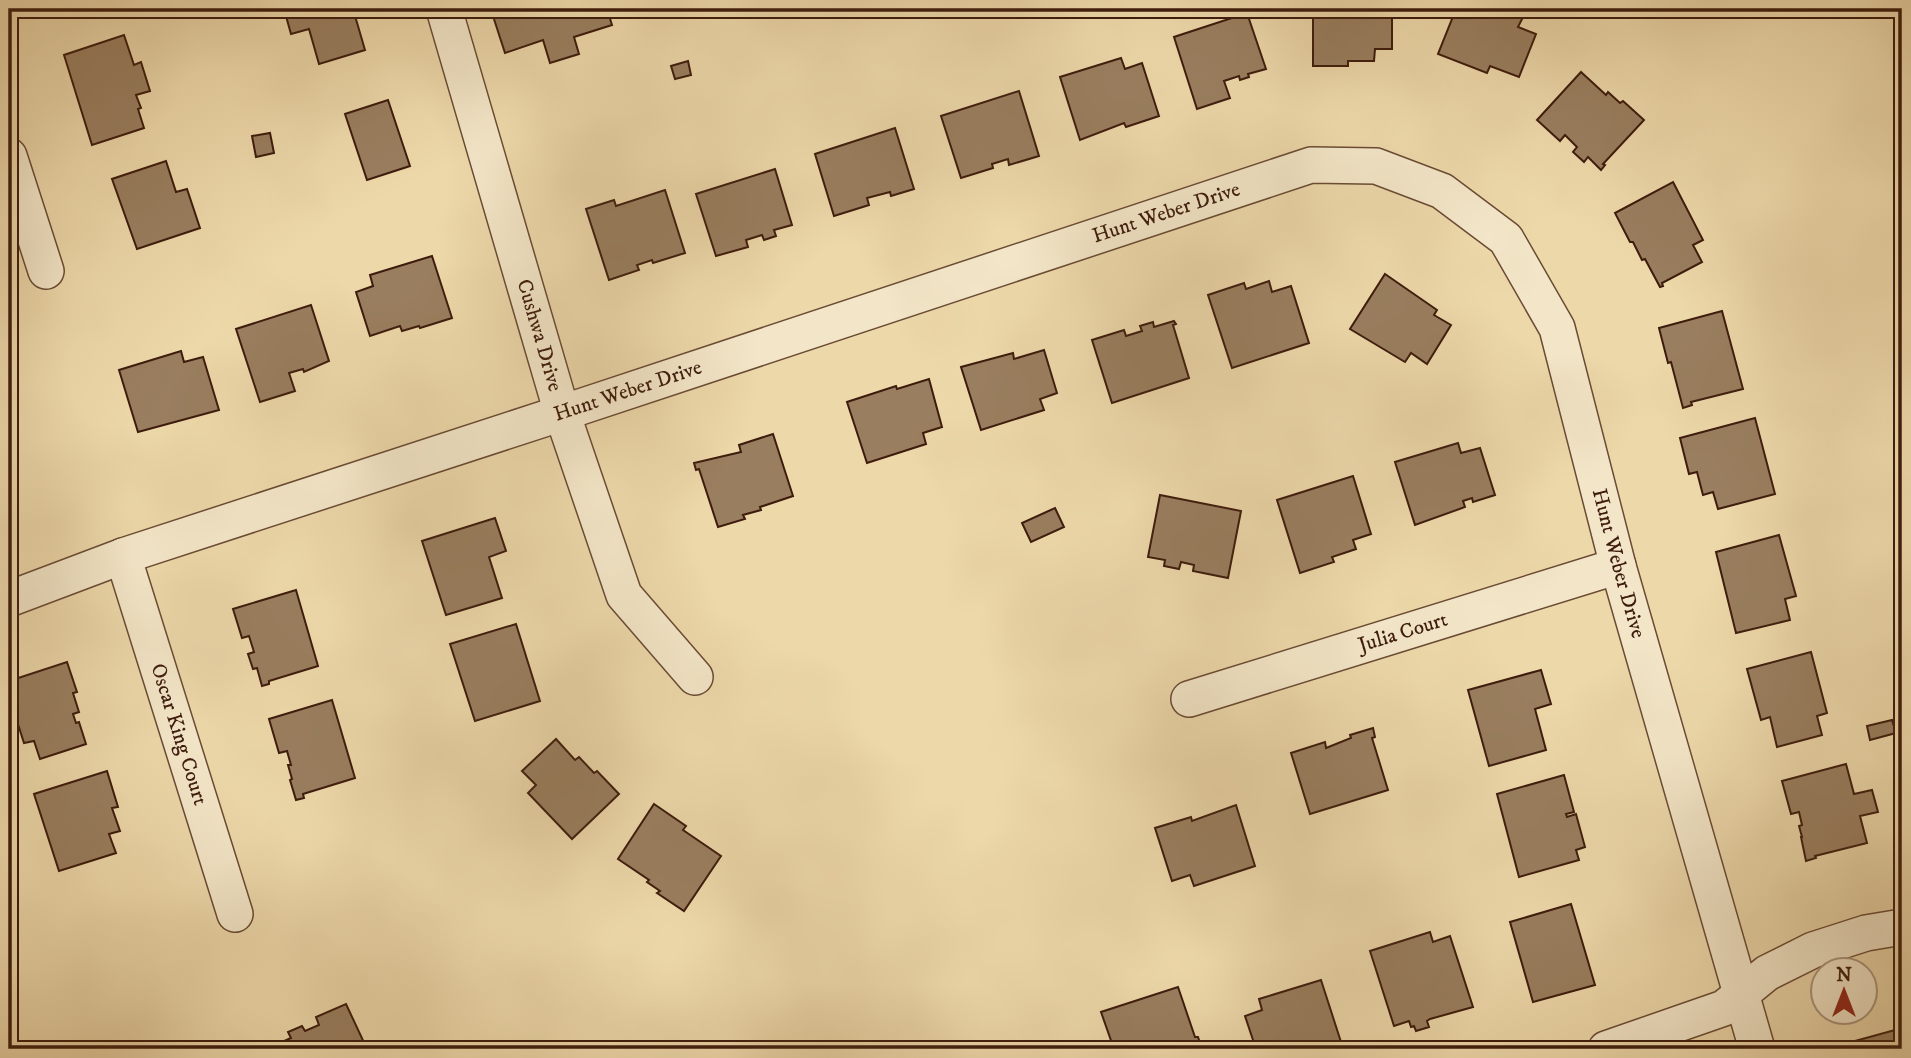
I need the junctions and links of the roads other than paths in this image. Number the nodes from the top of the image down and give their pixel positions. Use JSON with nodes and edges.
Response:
{"nodes":[{"id":1,"x":444,"y":9,"type":"edge"},
{"id":2,"x":9,"y":156,"type":"edge"},
{"id":3,"x":46,"y":271,"type":"dead end"},
{"id":4,"x":562,"y":413,"type":"junction"},
{"id":5,"x":123,"y":556,"type":"junction"},
{"id":6,"x":1618,"y":566,"type":"junction"},
{"id":7,"x":9,"y":599,"type":"edge"},
{"id":8,"x":695,"y":677,"type":"dead end"},
{"id":9,"x":1189,"y":699,"type":"dead end"},
{"id":10,"x":235,"y":914,"type":"dead end"},
{"id":11,"x":1902,"y":927,"type":"edge"},
{"id":12,"x":1742,"y":993,"type":"junction"},
{"id":13,"x":1606,"y":1049,"type":"edge"},
{"id":14,"x":1757,"y":1049,"type":"edge"}],
"edges":[{"from":1,"to":4,"type":"street","name":"Cushwa Drive"},
{"from":2,"to":3,"type":"street"},
{"from":4,"to":5,"type":"street","name":"Hunt Weber Drive"},
{"from":4,"to":6,"type":"street","name":"Hunt Weber Drive"},
{"from":4,"to":8,"type":"street","name":"Cushwa Drive"},
{"from":5,"to":7,"type":"street","name":"Hunt Weber Drive"},
{"from":5,"to":10,"type":"street","name":"Oscar King Court"},
{"from":6,"to":9,"type":"street","name":"Julia Court"},
{"from":6,"to":12,"type":"street","name":"Hunt Weber Drive"},
{"from":11,"to":12,"type":"street"},
{"from":12,"to":13,"type":"street"},
{"from":12,"to":14,"type":"street","name":"Hunt Weber Drive"}]}
